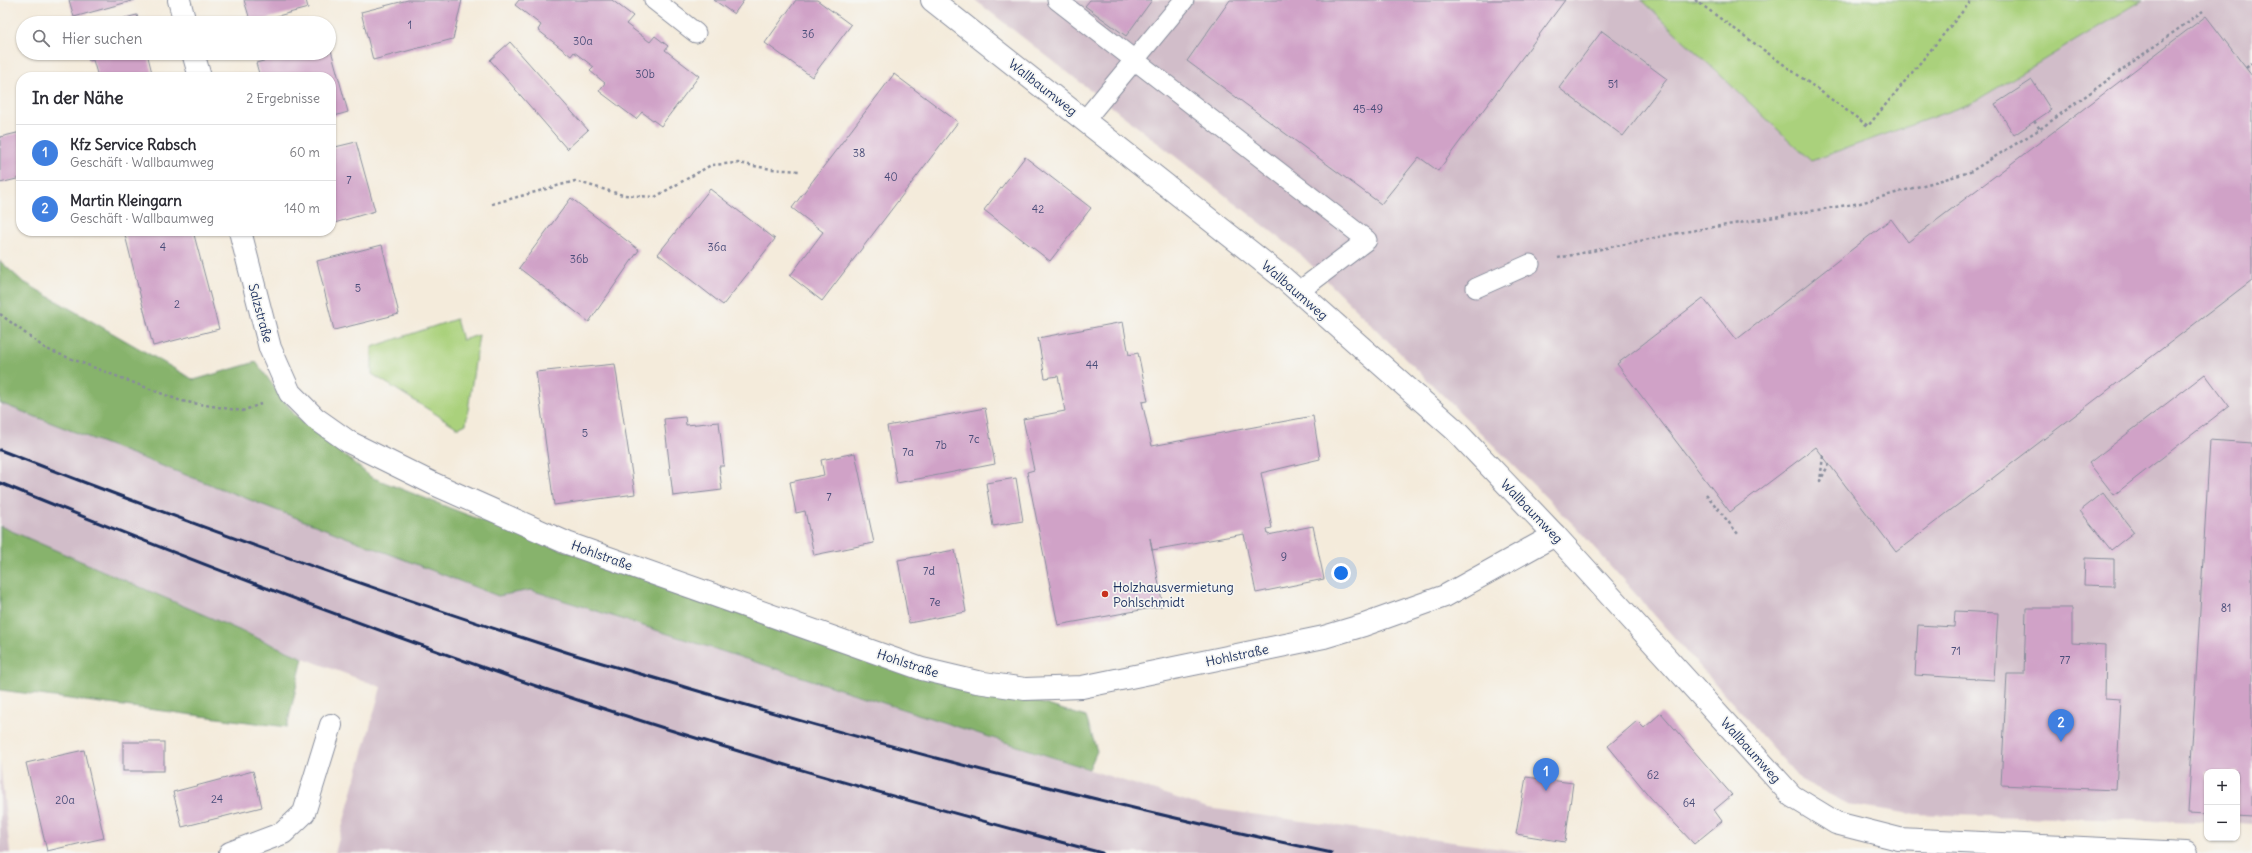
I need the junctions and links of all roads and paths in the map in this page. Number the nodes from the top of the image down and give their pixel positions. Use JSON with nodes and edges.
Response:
{"nodes":[{"id":1,"x":180,"y":0,"type":"edge"},
{"id":2,"x":654,"y":0,"type":"edge"},
{"id":3,"x":932,"y":0,"type":"edge"},
{"id":4,"x":1058,"y":0,"type":"edge"},
{"id":5,"x":1184,"y":0,"type":"edge"},
{"id":6,"x":1695,"y":0,"type":"edge"},
{"id":7,"x":1972,"y":0,"type":"edge"},
{"id":8,"x":2203,"y":10,"type":"dead end"},
{"id":9,"x":184,"y":16,"type":"edge"},
{"id":10,"x":696,"y":33,"type":"dead end"},
{"id":11,"x":195,"y":60,"type":"edge"},
{"id":12,"x":1134,"y":60,"type":"junction"},
{"id":13,"x":2252,"y":63,"type":"edge"},
{"id":14,"x":2246,"y":68,"type":"dead end"},
{"id":15,"x":199,"y":72,"type":"edge"},
{"id":16,"x":1084,"y":120,"type":"junction"},
{"id":17,"x":2034,"y":120,"type":"dead end"},
{"id":18,"x":2040,"y":129,"type":"junction"},
{"id":19,"x":799,"y":171,"type":"dead end"},
{"id":20,"x":492,"y":204,"type":"dead end"},
{"id":21,"x":241,"y":236,"type":"edge"},
{"id":22,"x":1530,"y":264,"type":"joint"},
{"id":23,"x":1476,"y":288,"type":"dead end"},
{"id":24,"x":1298,"y":292,"type":"junction"},
{"id":25,"x":0,"y":314,"type":"edge"},
{"id":26,"x":290,"y":392,"type":"junction"},
{"id":27,"x":1823,"y":456,"type":"dead end"},
{"id":28,"x":1829,"y":464,"type":"dead end"},
{"id":29,"x":1706,"y":494,"type":"dead end"},
{"id":30,"x":1738,"y":534,"type":"dead end"},
{"id":31,"x":1555,"y":535,"type":"junction"},
{"id":32,"x":332,"y":725,"type":"dead end"},
{"id":33,"x":230,"y":853,"type":"edge"},
{"id":34,"x":2186,"y":853,"type":"edge"}],
"edges":[{"from":1,"to":9,"type":"street"},
{"from":2,"to":10,"type":"lane"},
{"from":3,"to":16,"type":"street","name":"Wallbaumweg"},
{"from":4,"to":12,"type":"lane"},
{"from":5,"to":12,"type":"lane"},
{"from":6,"to":7,"type":"path"},
{"from":8,"to":18,"type":"path"},
{"from":11,"to":15,"type":"street"},
{"from":12,"to":16,"type":"lane"},
{"from":12,"to":24,"type":"lane"},
{"from":13,"to":14,"type":"path"},
{"from":16,"to":24,"type":"street","name":"Wallbaumweg"},
{"from":17,"to":18,"type":"path"},
{"from":18,"to":22,"type":"path"},
{"from":19,"to":20,"type":"path"},
{"from":21,"to":26,"type":"street","name":"Salzstraße"},
{"from":22,"to":23,"type":"lane"},
{"from":24,"to":31,"type":"street","name":"Wallbaumweg"},
{"from":25,"to":26,"type":"path"},
{"from":26,"to":31,"type":"street","name":"Hohlstraße"},
{"from":27,"to":28,"type":"path"},
{"from":29,"to":30,"type":"path"},
{"from":31,"to":34,"type":"street","name":"Wallbaumweg"},
{"from":32,"to":33,"type":"street"}]}
